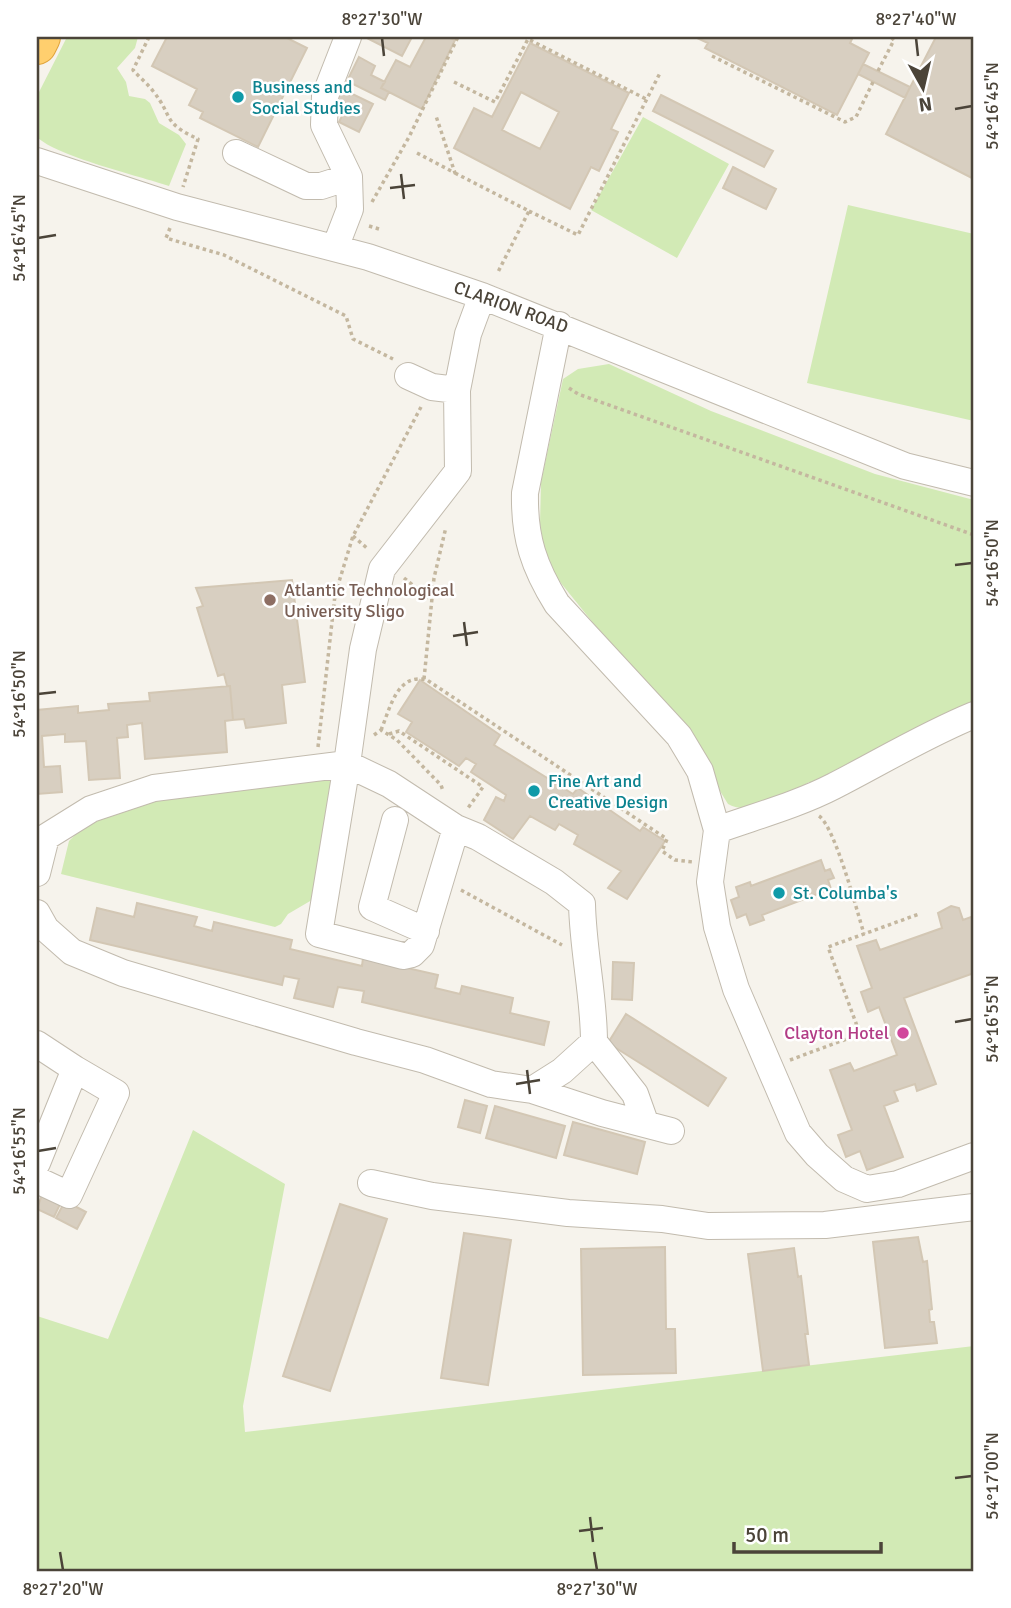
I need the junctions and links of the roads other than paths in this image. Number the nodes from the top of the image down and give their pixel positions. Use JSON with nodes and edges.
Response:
{"nodes":[{"id":1,"x":41,"y":37,"type":"edge"},
{"id":2,"x":348,"y":37,"type":"edge"},
{"id":3,"x":37,"y":45,"type":"edge"},
{"id":4,"x":236,"y":153,"type":"dead end"},
{"id":5,"x":37,"y":161,"type":"edge"},
{"id":6,"x":349,"y":177,"type":"junction"},
{"id":7,"x":335,"y":248,"type":"junction"},
{"id":8,"x":482,"y":296,"type":"junction"},
{"id":9,"x":559,"y":325,"type":"junction"},
{"id":10,"x":402,"y":369,"type":"road end"},
{"id":11,"x":457,"y":390,"type":"junction"},
{"id":12,"x":974,"y":483,"type":"edge"},
{"id":13,"x":974,"y":715,"type":"edge"},
{"id":14,"x":349,"y":753,"type":"junction"},
{"id":15,"x":395,"y":820,"type":"dead end"},
{"id":16,"x":456,"y":828,"type":"junction"},
{"id":17,"x":717,"y":830,"type":"junction"},
{"id":18,"x":37,"y":873,"type":"edge"},
{"id":19,"x":37,"y":913,"type":"edge"},
{"id":20,"x":426,"y":931,"type":"junction"},
{"id":21,"x":594,"y":1042,"type":"junction"},
{"id":22,"x":37,"y":1044,"type":"edge"},
{"id":23,"x":75,"y":1069,"type":"junction"},
{"id":24,"x":532,"y":1090,"type":"junction"},
{"id":25,"x":645,"y":1122,"type":"junction"},
{"id":26,"x":671,"y":1131,"type":"dead end"},
{"id":27,"x":974,"y":1156,"type":"edge"},
{"id":28,"x":37,"y":1163,"type":"edge"},
{"id":29,"x":37,"y":1180,"type":"edge"},
{"id":30,"x":371,"y":1183,"type":"dead end"},
{"id":31,"x":974,"y":1207,"type":"edge"}],
"edges":[{"from":1,"to":3,"type":"highway"},
{"from":2,"to":6,"type":"street"},
{"from":4,"to":6,"type":"street"},
{"from":5,"to":7,"type":"street","name":"CLARION ROAD"},
{"from":6,"to":7,"type":"street"},
{"from":7,"to":8,"type":"street","name":"CLARION ROAD"},
{"from":8,"to":9,"type":"street","name":"CLARION ROAD"},
{"from":8,"to":11,"type":"street"},
{"from":9,"to":12,"type":"street","name":"CLARION ROAD"},
{"from":9,"to":17,"type":"street"},
{"from":10,"to":11,"type":"street"},
{"from":11,"to":14,"type":"street"},
{"from":13,"to":17,"type":"street"},
{"from":14,"to":16,"type":"street"},
{"from":14,"to":18,"type":"street"},
{"from":14,"to":20,"type":"street"},
{"from":15,"to":20,"type":"street"},
{"from":16,"to":20,"type":"street"},
{"from":16,"to":21,"type":"street"},
{"from":17,"to":27,"type":"street"},
{"from":19,"to":24,"type":"street"},
{"from":21,"to":24,"type":"street"},
{"from":21,"to":25,"type":"street"},
{"from":22,"to":23,"type":"street"},
{"from":23,"to":28,"type":"street"},
{"from":23,"to":29,"type":"street"},
{"from":24,"to":25,"type":"street"},
{"from":25,"to":26,"type":"street"},
{"from":30,"to":31,"type":"street"}]}
